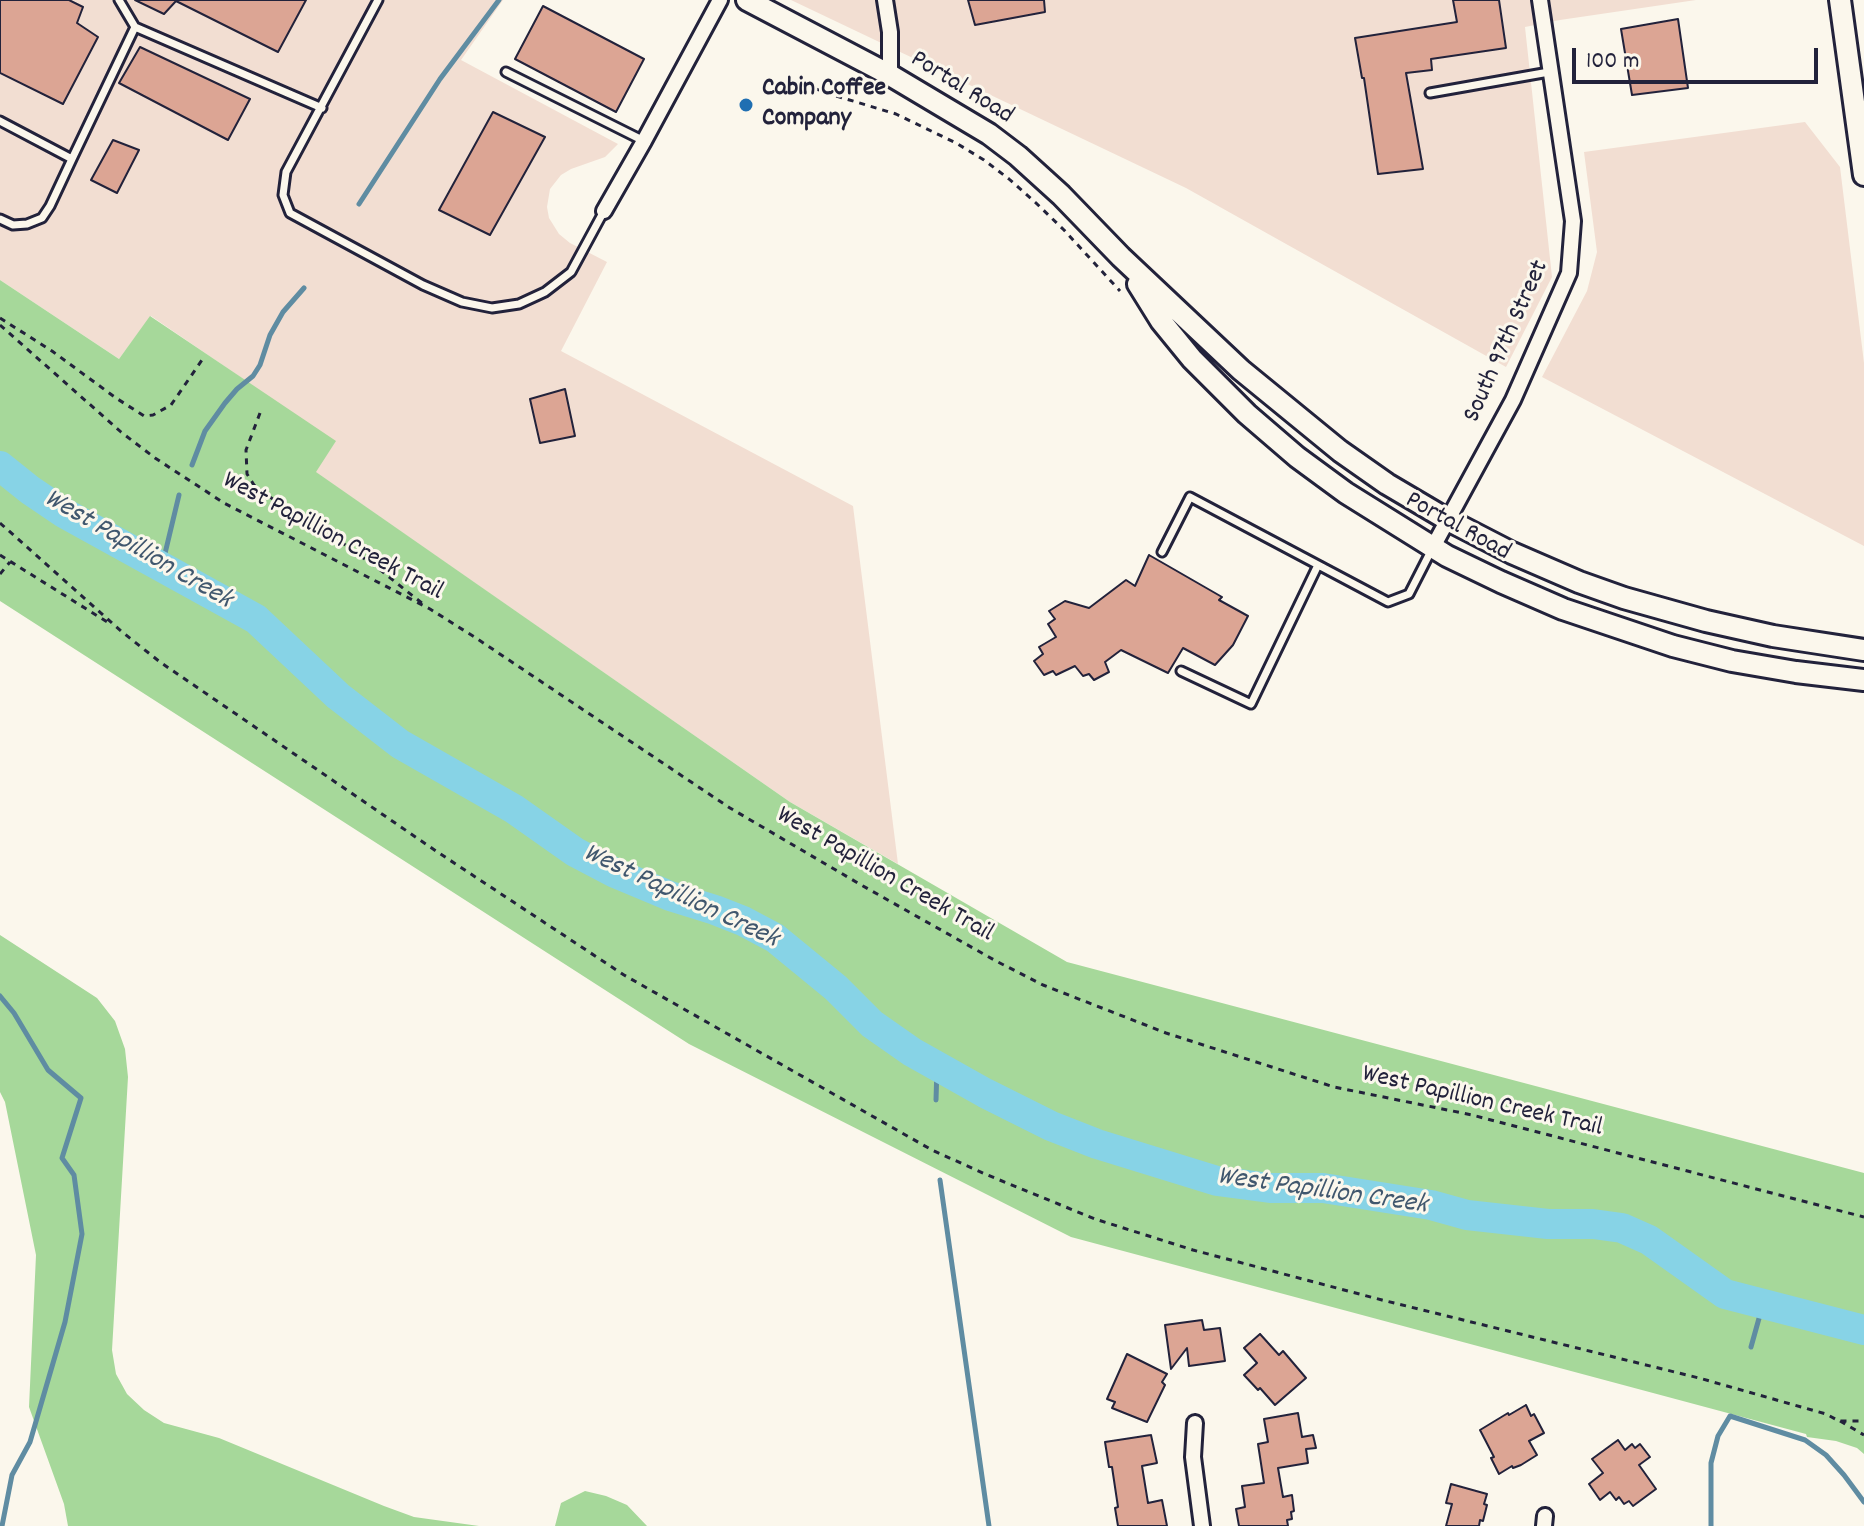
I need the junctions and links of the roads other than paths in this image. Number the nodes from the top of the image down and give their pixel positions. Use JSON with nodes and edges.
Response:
{"nodes":[{"id":1,"x":119,"y":0,"type":"edge"},
{"id":2,"x":378,"y":0,"type":"edge"},
{"id":3,"x":720,"y":0,"type":"edge"},
{"id":4,"x":747,"y":0,"type":"edge"},
{"id":5,"x":885,"y":0,"type":"edge"},
{"id":6,"x":1540,"y":0,"type":"edge"},
{"id":7,"x":1840,"y":0,"type":"edge"},
{"id":8,"x":135,"y":27,"type":"junction"},
{"id":9,"x":506,"y":72,"type":"dead end"},
{"id":10,"x":1549,"y":72,"type":"junction"},
{"id":11,"x":890,"y":75,"type":"junction"},
{"id":12,"x":1858,"y":80,"type":"edge"},
{"id":13,"x":1430,"y":93,"type":"dead end"},
{"id":14,"x":322,"y":108,"type":"junction"},
{"id":15,"x":0,"y":121,"type":"edge"},
{"id":16,"x":644,"y":141,"type":"junction"},
{"id":17,"x":72,"y":159,"type":"junction"},
{"id":18,"x":1864,"y":175,"type":"edge"},
{"id":19,"x":604,"y":211,"type":"joint"},
{"id":20,"x":0,"y":219,"type":"edge"},
{"id":21,"x":1121,"y":257,"type":"junction"},
{"id":22,"x":1448,"y":520,"type":"junction"},
{"id":23,"x":1433,"y":547,"type":"junction"},
{"id":24,"x":1162,"y":552,"type":"dead end"},
{"id":25,"x":1318,"y":565,"type":"junction"},
{"id":26,"x":1864,"y":650,"type":"edge"},
{"id":27,"x":1181,"y":671,"type":"dead end"},
{"id":28,"x":1864,"y":680,"type":"edge"},
{"id":29,"x":1195,"y":1423,"type":"dead end"},
{"id":30,"x":1202,"y":1526,"type":"edge"}],
"edges":[{"from":1,"to":8,"type":"lane"},
{"from":2,"to":14,"type":"lane"},
{"from":3,"to":16,"type":"street"},
{"from":4,"to":11,"type":"main road","name":"Portal Road"},
{"from":5,"to":11,"type":"street"},
{"from":6,"to":10,"type":"street","name":"South 97th Street"},
{"from":7,"to":12,"type":"main road"},
{"from":8,"to":14,"type":"lane"},
{"from":8,"to":17,"type":"lane"},
{"from":9,"to":16,"type":"lane"},
{"from":10,"to":13,"type":"lane"},
{"from":10,"to":22,"type":"street","name":"South 97th Street"},
{"from":11,"to":21,"type":"main road","name":"Portal Road"},
{"from":12,"to":18,"type":"main road"},
{"from":14,"to":19,"type":"lane"},
{"from":15,"to":17,"type":"lane"},
{"from":16,"to":19,"type":"street"},
{"from":17,"to":20,"type":"lane"},
{"from":21,"to":22,"type":"main road","name":"Portal Road"},
{"from":21,"to":23,"type":"main road","name":"Portal Road"},
{"from":22,"to":23,"type":"street","name":"South 97th Street"},
{"from":22,"to":26,"type":"main road","name":"Portal Road"},
{"from":23,"to":25,"type":"lane"},
{"from":23,"to":28,"type":"main road","name":"Portal Road"},
{"from":24,"to":25,"type":"lane"},
{"from":25,"to":27,"type":"lane"},
{"from":29,"to":30,"type":"street"}]}
